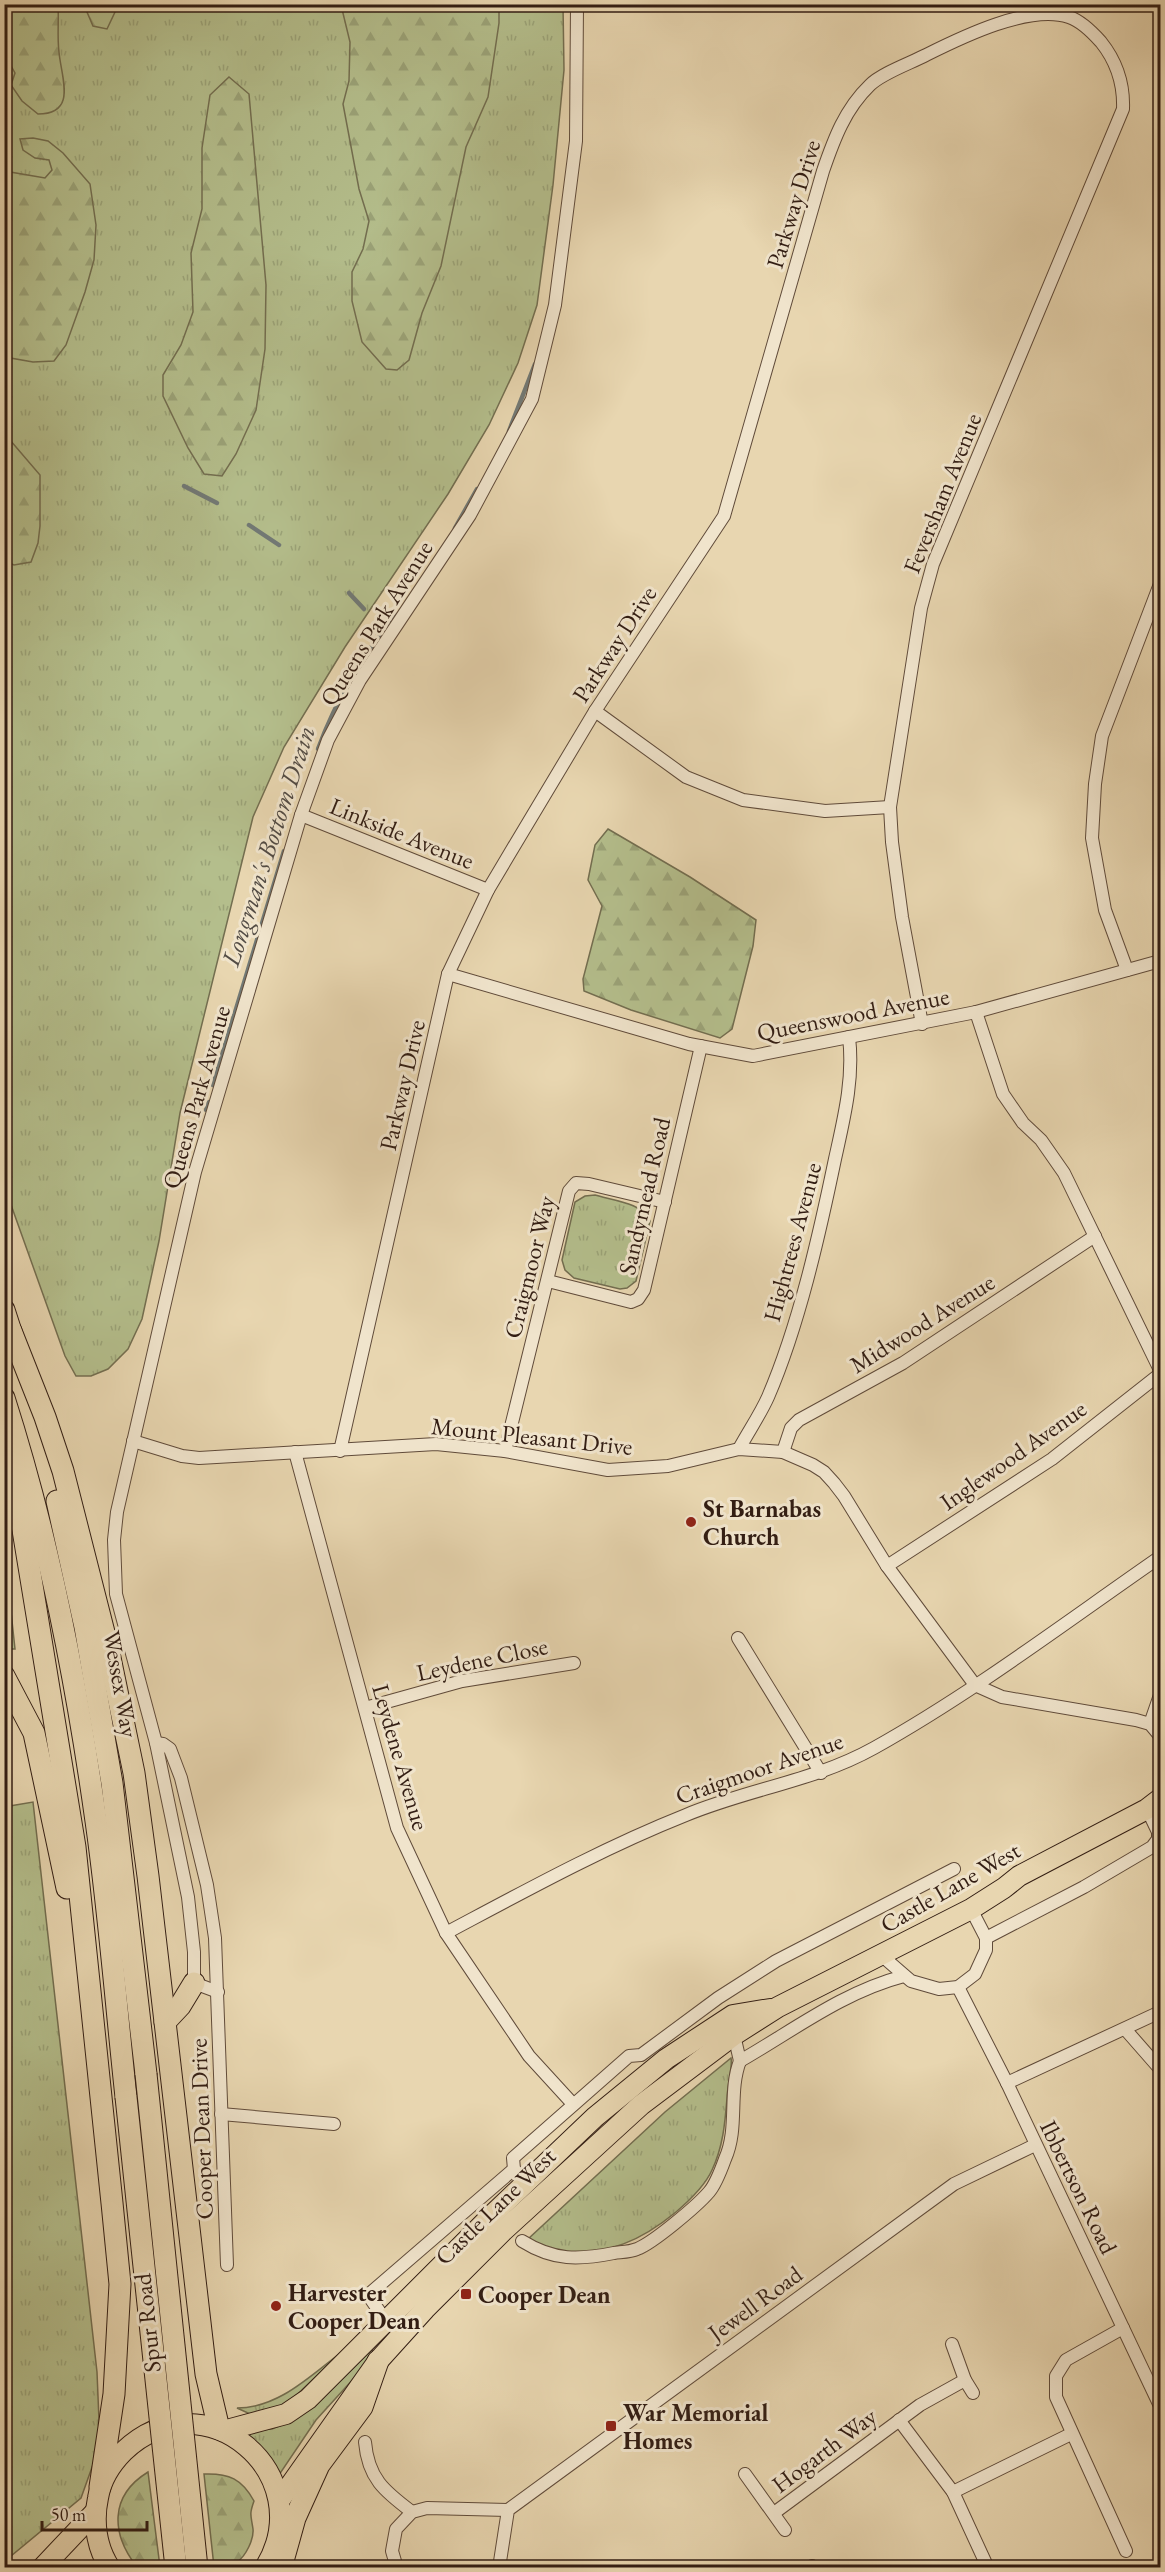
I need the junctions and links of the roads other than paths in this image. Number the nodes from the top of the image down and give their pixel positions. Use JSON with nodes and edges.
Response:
{"nodes":[{"id":1,"x":577,"y":4,"type":"edge"},
{"id":2,"x":1075,"y":4,"type":"edge"},
{"id":3,"x":1071,"y":18,"type":"junction"},
{"id":4,"x":1161,"y":584,"type":"edge"},
{"id":5,"x":595,"y":711,"type":"junction"},
{"id":6,"x":890,"y":807,"type":"junction"},
{"id":7,"x":301,"y":815,"type":"junction"},
{"id":8,"x":488,"y":890,"type":"junction"},
{"id":9,"x":1161,"y":961,"type":"edge"},
{"id":10,"x":1127,"y":970,"type":"junction"},
{"id":11,"x":448,"y":974,"type":"junction"},
{"id":12,"x":976,"y":1012,"type":"junction"},
{"id":13,"x":922,"y":1024,"type":"junction"},
{"id":14,"x":849,"y":1037,"type":"junction"},
{"id":15,"x":701,"y":1046,"type":"junction"},
{"id":16,"x":665,"y":1202,"type":"junction"},
{"id":17,"x":1095,"y":1236,"type":"junction"},
{"id":18,"x":548,"y":1281,"type":"junction"},
{"id":19,"x":4,"y":1310,"type":"edge"},
{"id":20,"x":11,"y":1331,"type":"junction"},
{"id":21,"x":1161,"y":1372,"type":"edge"},
{"id":22,"x":4,"y":1398,"type":"edge"},
{"id":23,"x":133,"y":1441,"type":"junction"},
{"id":24,"x":4,"y":1449,"type":"edge"},
{"id":25,"x":739,"y":1449,"type":"junction"},
{"id":26,"x":340,"y":1451,"type":"junction"},
{"id":27,"x":505,"y":1451,"type":"junction"},
{"id":28,"x":294,"y":1452,"type":"junction"},
{"id":29,"x":783,"y":1452,"type":"junction"},
{"id":30,"x":1161,"y":1557,"type":"edge"},
{"id":31,"x":887,"y":1566,"type":"junction"},
{"id":32,"x":738,"y":1638,"type":"dead end"},
{"id":33,"x":574,"y":1663,"type":"dead end"},
{"id":34,"x":4,"y":1676,"type":"edge"},
{"id":35,"x":975,"y":1685,"type":"junction"},
{"id":36,"x":1161,"y":1695,"type":"edge"},
{"id":37,"x":365,"y":1708,"type":"junction"},
{"id":38,"x":1150,"y":1724,"type":"junction"},
{"id":39,"x":1161,"y":1736,"type":"edge"},
{"id":40,"x":156,"y":1743,"type":"junction"},
{"id":41,"x":821,"y":1773,"type":"junction"},
{"id":42,"x":1154,"y":1804,"type":"edge"},
{"id":43,"x":954,"y":1869,"type":"dead end"},
{"id":44,"x":971,"y":1909,"type":"junction"},
{"id":45,"x":446,"y":1933,"type":"junction"},
{"id":46,"x":986,"y":1938,"type":"junction"},
{"id":47,"x":881,"y":1956,"type":"junction"},
{"id":48,"x":904,"y":1976,"type":"junction"},
{"id":49,"x":194,"y":1983,"type":"junction"},
{"id":50,"x":958,"y":1987,"type":"junction"},
{"id":51,"x":218,"y":1992,"type":"junction"},
{"id":52,"x":778,"y":2007,"type":"junction"},
{"id":53,"x":1161,"y":2012,"type":"edge"},
{"id":54,"x":165,"y":2022,"type":"junction"},
{"id":55,"x":1125,"y":2029,"type":"junction"},
{"id":56,"x":734,"y":2035,"type":"junction"},
{"id":57,"x":647,"y":2061,"type":"junction"},
{"id":58,"x":740,"y":2061,"type":"junction"},
{"id":59,"x":1161,"y":2069,"type":"edge"},
{"id":60,"x":146,"y":2074,"type":"joint"},
{"id":61,"x":1007,"y":2084,"type":"junction"},
{"id":62,"x":101,"y":2095,"type":"junction"},
{"id":63,"x":126,"y":2097,"type":"joint"},
{"id":64,"x":572,"y":2103,"type":"junction"},
{"id":65,"x":640,"y":2105,"type":"junction"},
{"id":66,"x":221,"y":2114,"type":"junction"},
{"id":67,"x":334,"y":2124,"type":"dead end"},
{"id":68,"x":1035,"y":2145,"type":"junction"},
{"id":69,"x":519,"y":2177,"type":"junction"},
{"id":70,"x":522,"y":2241,"type":"dead end"},
{"id":71,"x":227,"y":2265,"type":"dead end"},
{"id":72,"x":386,"y":2321,"type":"junction"},
{"id":73,"x":1124,"y":2328,"type":"junction"},
{"id":74,"x":952,"y":2344,"type":"dead end"},
{"id":75,"x":378,"y":2361,"type":"junction"},
{"id":76,"x":965,"y":2380,"type":"junction"},
{"id":77,"x":973,"y":2393,"type":"dead end"},
{"id":78,"x":1161,"y":2406,"type":"edge"},
{"id":79,"x":899,"y":2420,"type":"junction"},
{"id":80,"x":221,"y":2430,"type":"junction"},
{"id":81,"x":1071,"y":2434,"type":"junction"},
{"id":82,"x":366,"y":2442,"type":"dead end"},
{"id":83,"x":745,"y":2474,"type":"dead end"},
{"id":84,"x":100,"y":2487,"type":"junction"},
{"id":85,"x":953,"y":2492,"type":"junction"},
{"id":86,"x":279,"y":2500,"type":"junction"},
{"id":87,"x":508,"y":2510,"type":"junction"},
{"id":88,"x":95,"y":2512,"type":"junction"},
{"id":89,"x":411,"y":2512,"type":"junction"},
{"id":90,"x":774,"y":2513,"type":"junction"},
{"id":91,"x":785,"y":2529,"type":"dead end"},
{"id":92,"x":1126,"y":2551,"type":"dead end"},
{"id":93,"x":272,"y":2565,"type":"edge"},
{"id":94,"x":42,"y":2568,"type":"edge"},
{"id":95,"x":110,"y":2568,"type":"edge"},
{"id":96,"x":176,"y":2568,"type":"edge"},
{"id":97,"x":197,"y":2568,"type":"edge"},
{"id":98,"x":397,"y":2568,"type":"edge"},
{"id":99,"x":499,"y":2568,"type":"edge"},
{"id":100,"x":988,"y":2568,"type":"edge"}],
"edges":[{"from":1,"to":7,"type":"street","name":"Queens Park Avenue"},
{"from":2,"to":3,"type":"street"},
{"from":3,"to":5,"type":"street","name":"Parkway Drive"},
{"from":3,"to":6,"type":"street","name":"Feversham Avenue"},
{"from":4,"to":10,"type":"street"},
{"from":5,"to":6,"type":"street"},
{"from":5,"to":8,"type":"street","name":"Parkway Drive"},
{"from":6,"to":13,"type":"street","name":"Feversham Avenue"},
{"from":7,"to":8,"type":"street","name":"Linkside Avenue"},
{"from":7,"to":23,"type":"street","name":"Queens Park Avenue"},
{"from":8,"to":11,"type":"street","name":"Parkway Drive"},
{"from":9,"to":10,"type":"street","name":"Queenswood Avenue"},
{"from":10,"to":12,"type":"street","name":"Queenswood Avenue"},
{"from":11,"to":15,"type":"street","name":"Queenswood Avenue"},
{"from":11,"to":26,"type":"street","name":"Parkway Drive"},
{"from":12,"to":13,"type":"street","name":"Queenswood Avenue"},
{"from":12,"to":17,"type":"street"},
{"from":13,"to":14,"type":"street","name":"Queenswood Avenue"},
{"from":14,"to":15,"type":"street","name":"Queenswood Avenue"},
{"from":14,"to":25,"type":"street","name":"Hightrees Avenue"},
{"from":15,"to":16,"type":"street","name":"Sandymead Road"},
{"from":16,"to":18,"type":"street","name":"Sandymead Road"},
{"from":16,"to":18,"type":"street","name":"Craigmoor Way"},
{"from":17,"to":21,"type":"street"},
{"from":17,"to":29,"type":"street","name":"Midwood Avenue"},
{"from":18,"to":27,"type":"street","name":"Craigmoor Way"},
{"from":19,"to":20,"type":"highway","name":"Wessex Way"},
{"from":20,"to":54,"type":"highway"},
{"from":20,"to":60,"type":"highway","name":"Wessex Way"},
{"from":21,"to":31,"type":"street","name":"Inglewood Avenue"},
{"from":22,"to":63,"type":"highway","name":"Wessex Way"},
{"from":23,"to":28,"type":"street","name":"Mount Pleasant Drive"},
{"from":23,"to":40,"type":"street","name":"Cooper Dean Drive"},
{"from":24,"to":62,"type":"highway"},
{"from":25,"to":27,"type":"street","name":"Mount Pleasant Drive"},
{"from":25,"to":29,"type":"street","name":"Mount Pleasant Drive"},
{"from":26,"to":27,"type":"street","name":"Mount Pleasant Drive"},
{"from":26,"to":28,"type":"street","name":"Mount Pleasant Drive"},
{"from":28,"to":37,"type":"street","name":"Leydene Avenue"},
{"from":29,"to":31,"type":"street","name":"Mount Pleasant Drive"},
{"from":30,"to":35,"type":"street","name":"Craigmoor Avenue"},
{"from":31,"to":35,"type":"street","name":"Mount Pleasant Drive"},
{"from":32,"to":41,"type":"street"},
{"from":33,"to":37,"type":"street","name":"Leydene Close"},
{"from":34,"to":62,"type":"highway"},
{"from":35,"to":38,"type":"street","name":"Mount Pleasant Drive"},
{"from":35,"to":41,"type":"street","name":"Craigmoor Avenue"},
{"from":36,"to":38,"type":"street"},
{"from":37,"to":45,"type":"street","name":"Leydene Avenue"},
{"from":38,"to":39,"type":"street"},
{"from":40,"to":49,"type":"street","name":"Cooper Dean Drive"},
{"from":40,"to":51,"type":"street","name":"Cooper Dean Drive"},
{"from":41,"to":45,"type":"street","name":"Craigmoor Avenue"},
{"from":42,"to":44,"type":"main road","name":"Castle Lane West"},
{"from":42,"to":46,"type":"street","name":"Castle Lane West"},
{"from":43,"to":57,"type":"street","name":"Castle Lane West"},
{"from":44,"to":46,"type":"street"},
{"from":44,"to":47,"type":"main road","name":"Castle Lane West"},
{"from":45,"to":64,"type":"street","name":"Leydene Avenue"},
{"from":46,"to":50,"type":"street"},
{"from":47,"to":48,"type":"street"},
{"from":47,"to":52,"type":"main road","name":"Castle Lane West"},
{"from":48,"to":50,"type":"street"},
{"from":48,"to":58,"type":"street"},
{"from":49,"to":51,"type":"street"},
{"from":49,"to":54,"type":"highway"},
{"from":50,"to":61,"type":"street","name":"Ibbertson Road"},
{"from":51,"to":66,"type":"street","name":"Cooper Dean Drive"},
{"from":52,"to":56,"type":"main road","name":"Castle Lane West"},
{"from":52,"to":57,"type":"main road","name":"Castle Lane West"},
{"from":53,"to":55,"type":"street"},
{"from":54,"to":80,"type":"highway"},
{"from":55,"to":59,"type":"street"},
{"from":55,"to":61,"type":"street"},
{"from":56,"to":58,"type":"street"},
{"from":56,"to":65,"type":"main road","name":"Castle Lane West"},
{"from":57,"to":64,"type":"street","name":"Castle Lane West"},
{"from":57,"to":69,"type":"main road","name":"Castle Lane West"},
{"from":58,"to":70,"type":"street"},
{"from":60,"to":97,"type":"highway","name":"Spur Road","bridge":true},
{"from":61,"to":68,"type":"street","name":"Ibbertson Road"},
{"from":62,"to":84,"type":"highway"},
{"from":63,"to":96,"type":"highway","name":"Spur Road","bridge":true},
{"from":64,"to":69,"type":"street","name":"Castle Lane West"},
{"from":65,"to":69,"type":"main road"},
{"from":65,"to":75,"type":"main road","name":"Castle Lane West"},
{"from":66,"to":67,"type":"street"},
{"from":66,"to":71,"type":"street","name":"Cooper Dean Drive"},
{"from":68,"to":73,"type":"street","name":"Ibbertson Road"},
{"from":68,"to":87,"type":"street","name":"Jewell Road"},
{"from":69,"to":72,"type":"main road","name":"Castle Lane West"},
{"from":69,"to":72,"type":"street","name":"Castle Lane West"},
{"from":72,"to":80,"type":"main road","name":"Castle Lane West"},
{"from":73,"to":78,"type":"street","name":"Ibbertson Road"},
{"from":73,"to":81,"type":"street"},
{"from":74,"to":76,"type":"street"},
{"from":75,"to":86,"type":"main road","name":"Castle Lane West"},
{"from":75,"to":93,"type":"highway"},
{"from":76,"to":77,"type":"street"},
{"from":76,"to":79,"type":"street","name":"Hogarth Way"},
{"from":79,"to":85,"type":"street","name":"Hogarth Way"},
{"from":79,"to":90,"type":"street","name":"Hogarth Way"},
{"from":80,"to":84,"type":"main road"},
{"from":80,"to":86,"type":"main road"},
{"from":81,"to":85,"type":"street"},
{"from":81,"to":92,"type":"street"},
{"from":82,"to":89,"type":"street"},
{"from":83,"to":90,"type":"street","name":"Hogarth Way"},
{"from":84,"to":88,"type":"main road"},
{"from":85,"to":100,"type":"street","name":"Hogarth Way"},
{"from":86,"to":93,"type":"main road"},
{"from":87,"to":89,"type":"street"},
{"from":87,"to":99,"type":"street"},
{"from":88,"to":94,"type":"main road"},
{"from":88,"to":95,"type":"main road"},
{"from":89,"to":98,"type":"street"},
{"from":90,"to":91,"type":"street","name":"Hogarth Way"}]}
